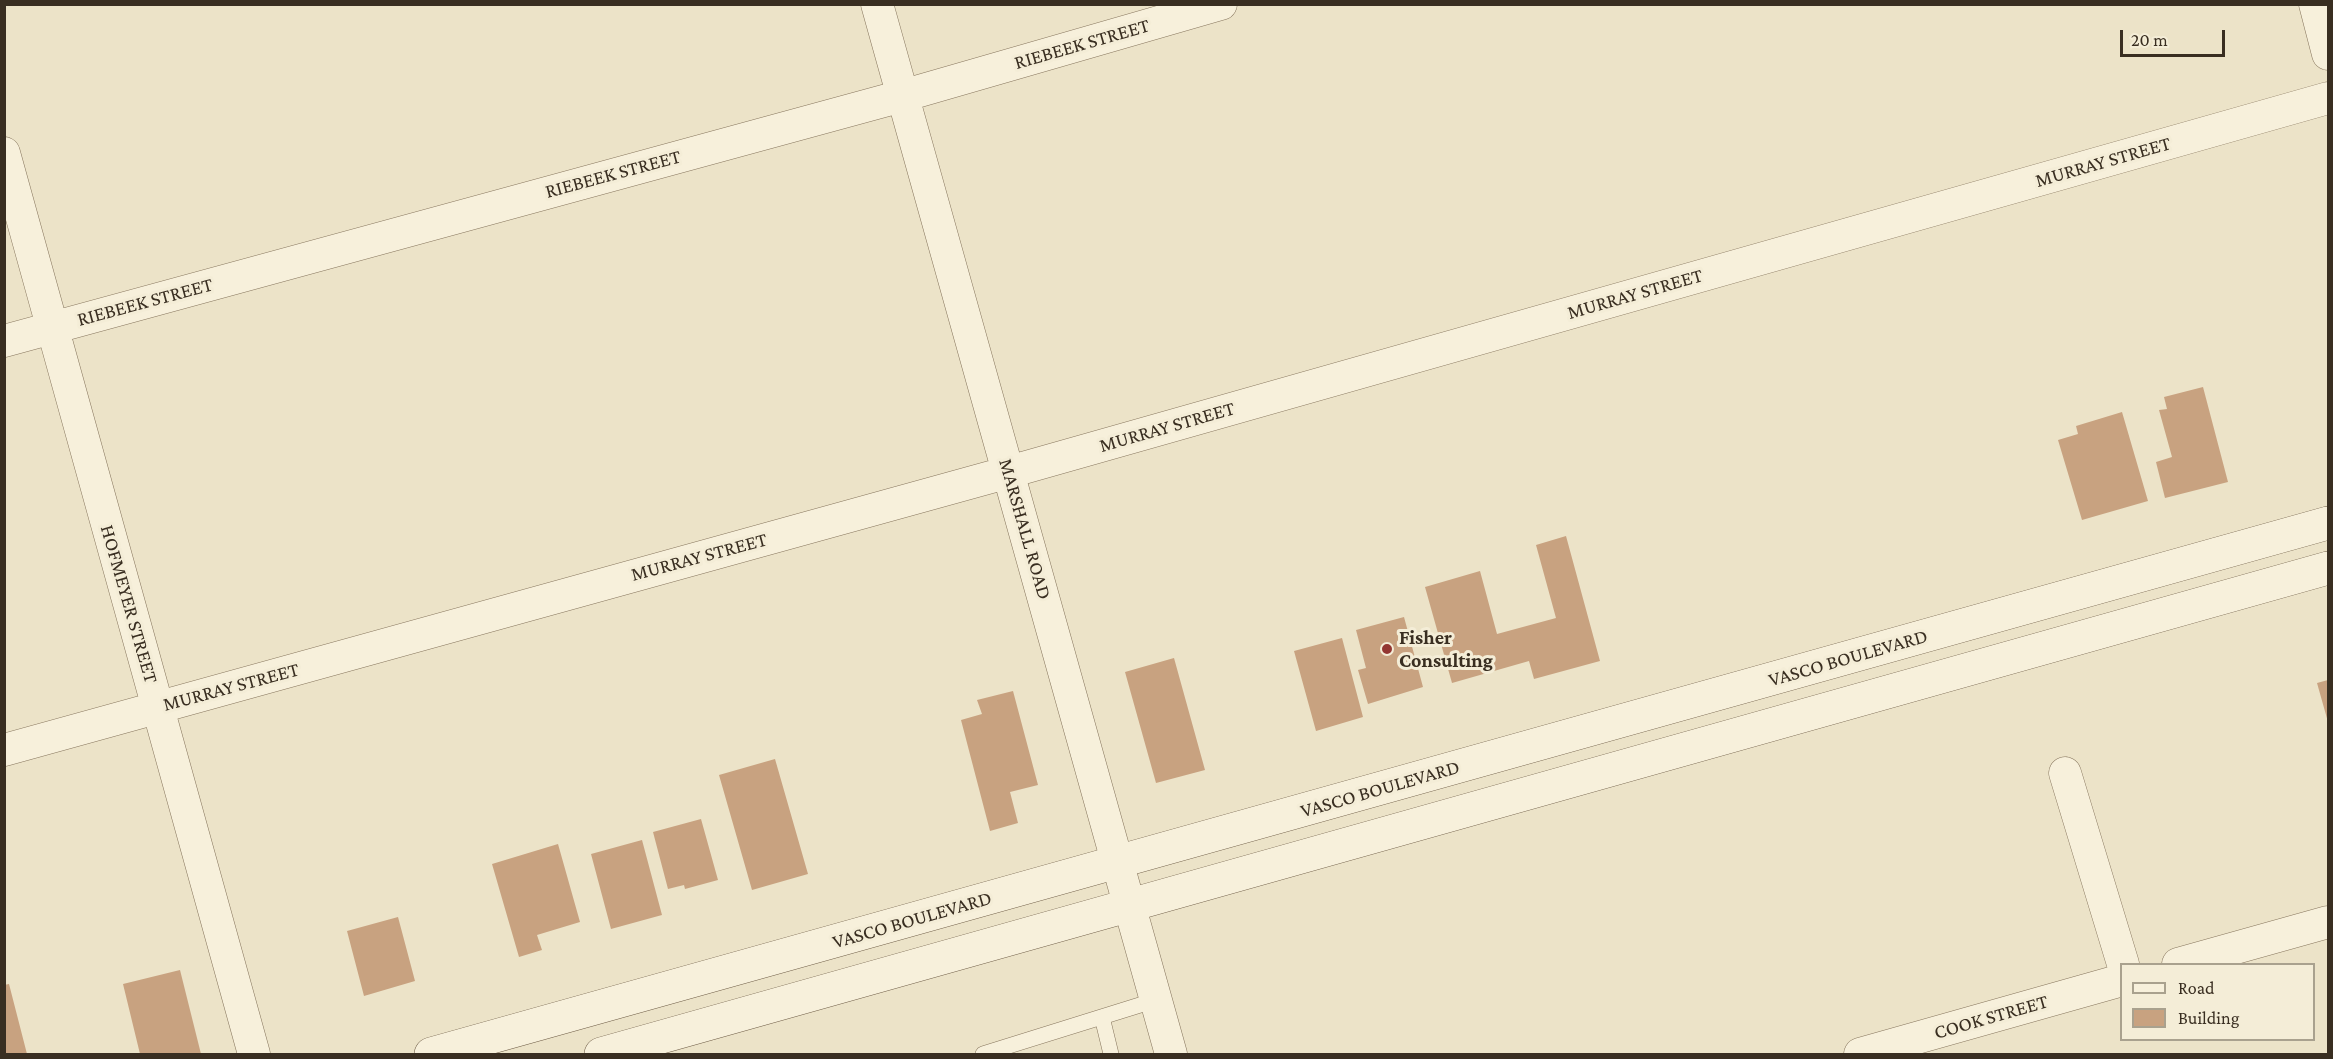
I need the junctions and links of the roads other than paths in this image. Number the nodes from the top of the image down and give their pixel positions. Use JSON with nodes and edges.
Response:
{"nodes":[{"id":1,"x":877,"y":4,"type":"edge"},
{"id":2,"x":1221,"y":4,"type":"edge"},
{"id":3,"x":2315,"y":4,"type":"edge"},
{"id":4,"x":2328,"y":54,"type":"edge"},
{"id":5,"x":902,"y":96,"type":"junction"},
{"id":6,"x":2328,"y":98,"type":"edge"},
{"id":7,"x":4,"y":153,"type":"edge"},
{"id":8,"x":52,"y":328,"type":"junction"},
{"id":9,"x":4,"y":341,"type":"edge"},
{"id":10,"x":1009,"y":472,"type":"junction"},
{"id":11,"x":2328,"y":523,"type":"edge"},
{"id":12,"x":2328,"y":568,"type":"edge"},
{"id":13,"x":158,"y":707,"type":"junction"},
{"id":14,"x":4,"y":750,"type":"edge"},
{"id":15,"x":2065,"y":772,"type":"dead end"},
{"id":16,"x":1118,"y":862,"type":"junction"},
{"id":17,"x":1130,"y":905,"type":"junction"},
{"id":18,"x":2328,"y":922,"type":"edge"},
{"id":19,"x":2123,"y":963,"type":"edge"},
{"id":20,"x":2182,"y":963,"type":"edge"},
{"id":21,"x":2120,"y":980,"type":"edge"},
{"id":22,"x":1156,"y":1000,"type":"junction"},
{"id":23,"x":1102,"y":1017,"type":"junction"},
{"id":24,"x":254,"y":1054,"type":"edge"},
{"id":25,"x":431,"y":1054,"type":"edge"},
{"id":26,"x":601,"y":1054,"type":"edge"},
{"id":27,"x":983,"y":1054,"type":"edge"},
{"id":28,"x":1111,"y":1054,"type":"edge"},
{"id":29,"x":1171,"y":1054,"type":"edge"},
{"id":30,"x":1860,"y":1054,"type":"edge"}],
"edges":[{"from":1,"to":5,"type":"street","name":"MARSHALL ROAD"},
{"from":2,"to":5,"type":"street","name":"RIEBEEK STREET"},
{"from":3,"to":4,"type":"street"},
{"from":5,"to":8,"type":"street","name":"RIEBEEK STREET"},
{"from":5,"to":10,"type":"street","name":"MARSHALL ROAD"},
{"from":6,"to":10,"type":"street","name":"MURRAY STREET"},
{"from":7,"to":8,"type":"street","name":"HOFMEYER STREET"},
{"from":8,"to":9,"type":"street","name":"RIEBEEK STREET"},
{"from":8,"to":13,"type":"street","name":"HOFMEYER STREET"},
{"from":10,"to":13,"type":"street","name":"MURRAY STREET"},
{"from":10,"to":16,"type":"street","name":"MARSHALL ROAD"},
{"from":11,"to":16,"type":"main road","name":"VASCO BOULEVARD"},
{"from":12,"to":17,"type":"main road"},
{"from":13,"to":14,"type":"street","name":"MURRAY STREET"},
{"from":13,"to":24,"type":"street","name":"HOFMEYER STREET"},
{"from":15,"to":19,"type":"street"},
{"from":16,"to":17,"type":"street","name":"MARSHALL ROAD"},
{"from":16,"to":25,"type":"main road","name":"VASCO BOULEVARD"},
{"from":17,"to":22,"type":"street","name":"MARSHALL ROAD"},
{"from":17,"to":26,"type":"main road"},
{"from":18,"to":20,"type":"street"},
{"from":21,"to":30,"type":"street","name":"COOK STREET"},
{"from":22,"to":23,"type":"lane"},
{"from":22,"to":29,"type":"street","name":"MARSHALL ROAD"},
{"from":23,"to":27,"type":"lane"},
{"from":23,"to":28,"type":"lane"}]}
